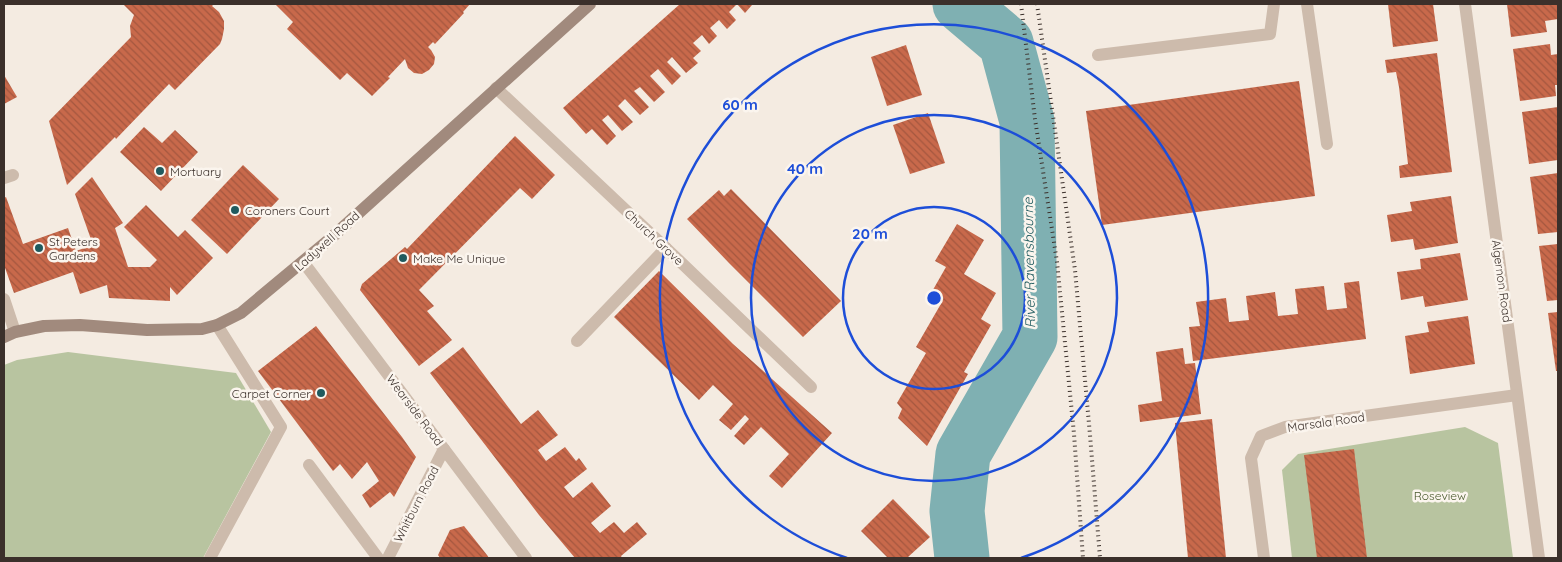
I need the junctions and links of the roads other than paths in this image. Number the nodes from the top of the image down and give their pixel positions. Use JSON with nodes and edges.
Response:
{"nodes":[{"id":1,"x":590,"y":4,"type":"edge"},
{"id":2,"x":1274,"y":4,"type":"edge"},
{"id":3,"x":1307,"y":4,"type":"edge"},
{"id":4,"x":1465,"y":4,"type":"edge"},
{"id":5,"x":1098,"y":55,"type":"dead end"},
{"id":6,"x":496,"y":88,"type":"junction"},
{"id":7,"x":1327,"y":144,"type":"dead end"},
{"id":8,"x":666,"y":248,"type":"junction"},
{"id":9,"x":304,"y":263,"type":"junction"},
{"id":10,"x":4,"y":299,"type":"edge"},
{"id":11,"x":217,"y":325,"type":"junction"},
{"id":12,"x":10,"y":334,"type":"edge"},
{"id":13,"x":578,"y":340,"type":"dead end"},
{"id":14,"x":811,"y":387,"type":"dead end"},
{"id":15,"x":1517,"y":394,"type":"junction"},
{"id":16,"x":444,"y":449,"type":"junction"},
{"id":17,"x":309,"y":465,"type":"dead end"},
{"id":18,"x":210,"y":558,"type":"edge"},
{"id":19,"x":378,"y":558,"type":"edge"},
{"id":20,"x":388,"y":558,"type":"edge"},
{"id":21,"x":526,"y":558,"type":"edge"},
{"id":22,"x":1264,"y":558,"type":"edge"},
{"id":23,"x":1539,"y":558,"type":"edge"}],
"edges":[{"from":1,"to":6,"type":"main road","name":"Ladywell Road"},
{"from":2,"to":5,"type":"street"},
{"from":3,"to":7,"type":"street"},
{"from":4,"to":15,"type":"street","name":"Algernon Road"},
{"from":6,"to":8,"type":"street","name":"Church Grove"},
{"from":6,"to":9,"type":"main road","name":"Ladywell Road"},
{"from":8,"to":13,"type":"street"},
{"from":8,"to":14,"type":"street","name":"Church Grove"},
{"from":9,"to":11,"type":"main road","name":"Ladywell Road"},
{"from":9,"to":16,"type":"street","name":"Wearside Road"},
{"from":10,"to":12,"type":"street"},
{"from":11,"to":12,"type":"main road","name":"Ladywell Road"},
{"from":11,"to":18,"type":"street"},
{"from":15,"to":22,"type":"street","name":"Marsala Road"},
{"from":15,"to":23,"type":"street","name":"Algernon Road"},
{"from":16,"to":20,"type":"street","name":"Whitburn Road"},
{"from":16,"to":21,"type":"street","name":"Wearside Road"},
{"from":17,"to":19,"type":"street"}]}
